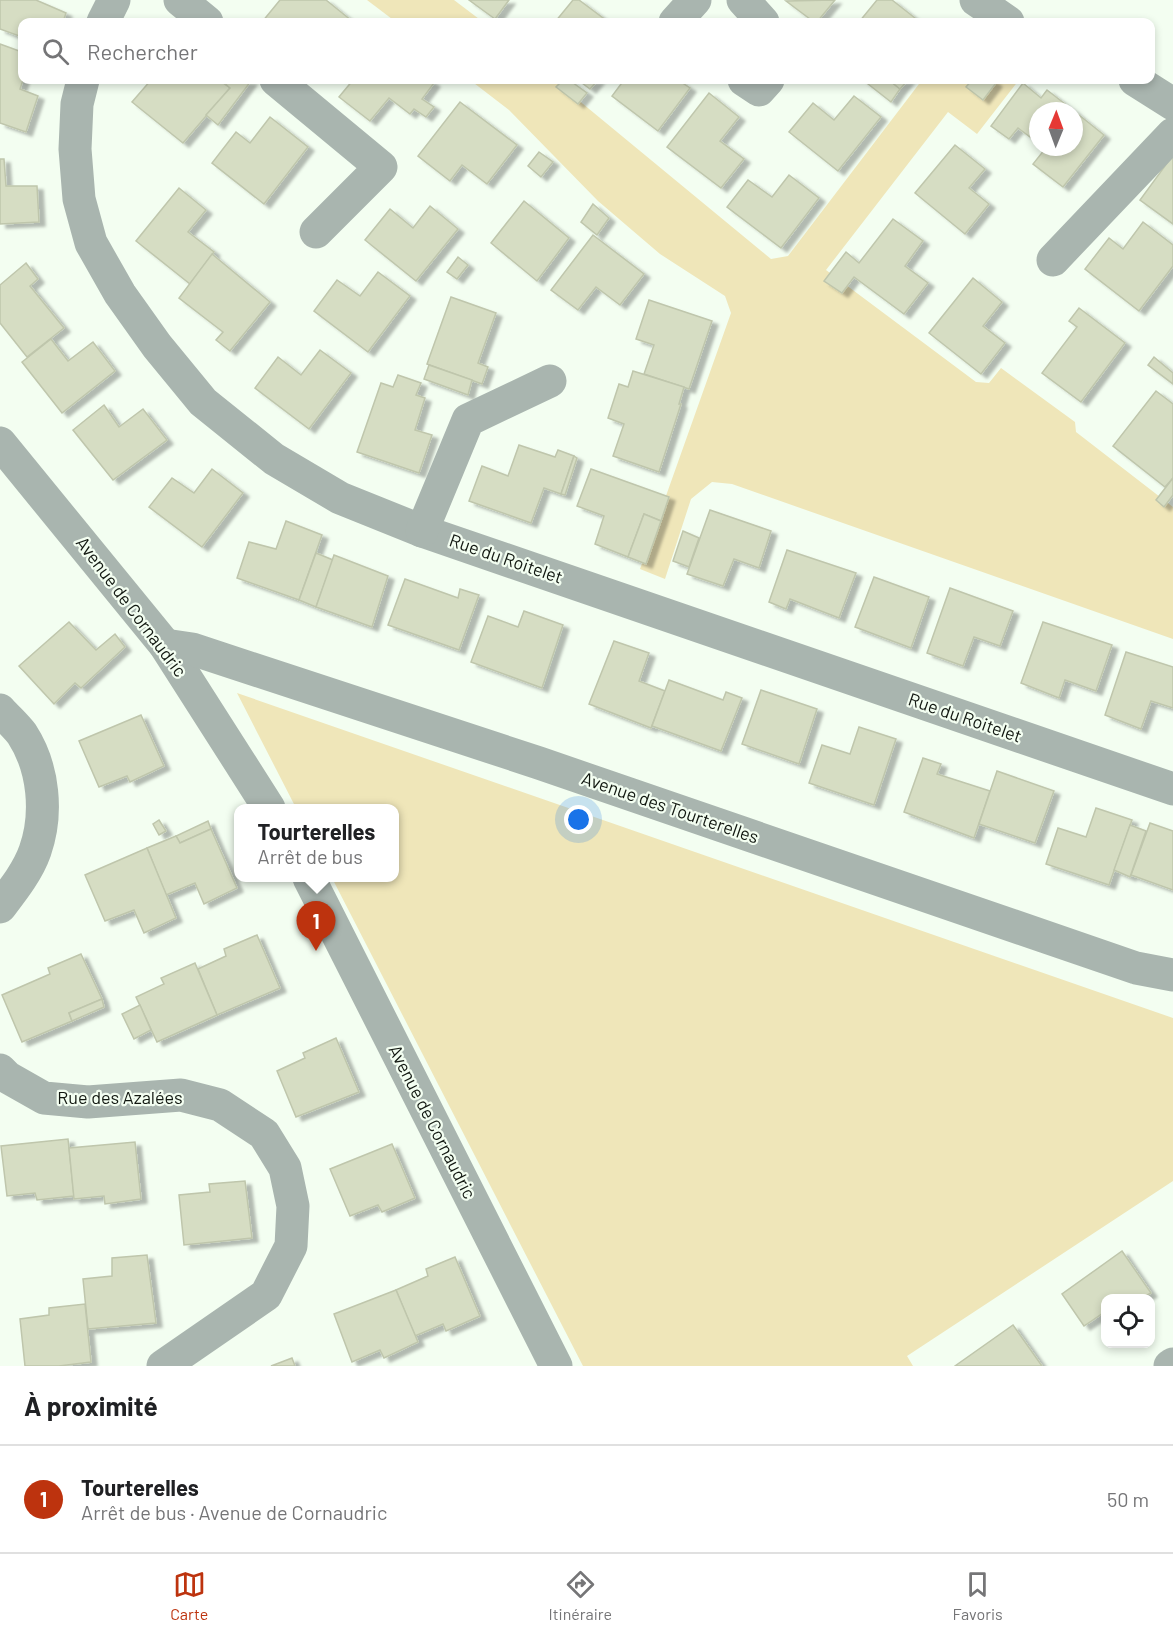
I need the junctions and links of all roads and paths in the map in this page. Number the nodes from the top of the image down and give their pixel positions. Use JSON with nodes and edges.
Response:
{"nodes":[{"id":1,"x":114,"y":0,"type":"edge"},
{"id":2,"x":180,"y":0,"type":"edge"},
{"id":3,"x":695,"y":0,"type":"edge"},
{"id":4,"x":743,"y":0,"type":"edge"},
{"id":5,"x":976,"y":0,"type":"edge"},
{"id":6,"x":105,"y":18,"type":"edge"},
{"id":7,"x":202,"y":18,"type":"edge"},
{"id":8,"x":679,"y":18,"type":"edge"},
{"id":9,"x":759,"y":18,"type":"edge"},
{"id":10,"x":1002,"y":18,"type":"edge"},
{"id":11,"x":81,"y":84,"type":"edge"},
{"id":12,"x":281,"y":84,"type":"edge"},
{"id":13,"x":750,"y":84,"type":"edge"},
{"id":14,"x":764,"y":84,"type":"edge"},
{"id":15,"x":1141,"y":84,"type":"edge"},
{"id":16,"x":1173,"y":104,"type":"edge"},
{"id":17,"x":1173,"y":135,"type":"edge"},
{"id":18,"x":316,"y":232,"type":"dead end"},
{"id":19,"x":1053,"y":260,"type":"dead end"},
{"id":20,"x":550,"y":381,"type":"dead end"},
{"id":21,"x":0,"y":443,"type":"edge"},
{"id":22,"x":422,"y":531,"type":"junction"},
{"id":23,"x":165,"y":645,"type":"junction"},
{"id":24,"x":0,"y":710,"type":"edge"},
{"id":25,"x":1173,"y":789,"type":"edge"},
{"id":26,"x":266,"y":804,"type":"edge"},
{"id":27,"x":311,"y":882,"type":"edge"},
{"id":28,"x":0,"y":907,"type":"edge"},
{"id":29,"x":1173,"y":975,"type":"edge"},
{"id":30,"x":0,"y":1070,"type":"edge"},
{"id":31,"x":163,"y":1366,"type":"edge"},
{"id":32,"x":556,"y":1366,"type":"edge"}],
"edges":[{"from":1,"to":6,"type":"street"},
{"from":2,"to":7,"type":"street"},
{"from":3,"to":8,"type":"street"},
{"from":4,"to":9,"type":"street"},
{"from":5,"to":10,"type":"street"},
{"from":11,"to":22,"type":"street","name":"Rue du Roitelet"},
{"from":12,"to":18,"type":"street"},
{"from":13,"to":14,"type":"street"},
{"from":15,"to":16,"type":"street"},
{"from":17,"to":19,"type":"street"},
{"from":20,"to":22,"type":"street"},
{"from":21,"to":23,"type":"street","name":"Avenue de Cornaudric"},
{"from":22,"to":25,"type":"street","name":"Rue du Roitelet"},
{"from":23,"to":26,"type":"street","name":"Avenue de Cornaudric"},
{"from":23,"to":29,"type":"street","name":"Avenue des Tourterelles"},
{"from":24,"to":28,"type":"street"},
{"from":27,"to":32,"type":"street","name":"Avenue de Cornaudric"},
{"from":30,"to":31,"type":"street","name":"Rue des Azalées"}]}
